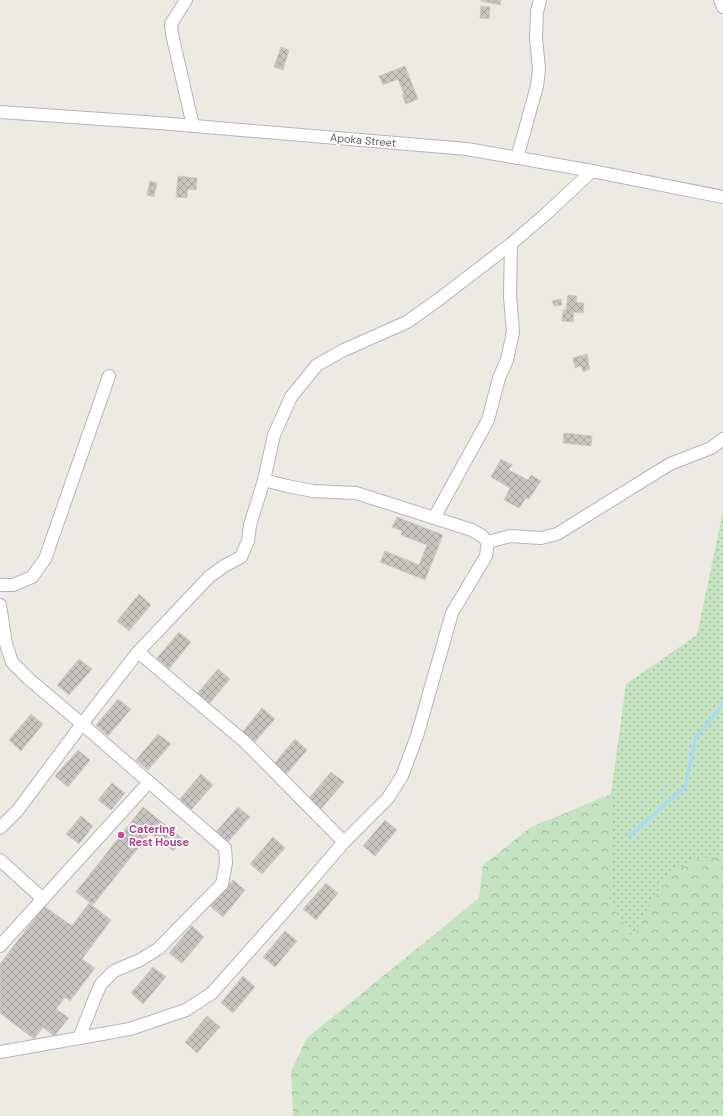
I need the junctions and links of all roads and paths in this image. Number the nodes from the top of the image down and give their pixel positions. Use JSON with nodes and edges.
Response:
{"nodes":[{"id":1,"x":186,"y":0,"type":"edge"},
{"id":2,"x":540,"y":0,"type":"edge"},
{"id":3,"x":720,"y":0,"type":"edge"},
{"id":4,"x":723,"y":7,"type":"edge"},
{"id":5,"x":0,"y":112,"type":"edge"},
{"id":6,"x":193,"y":126,"type":"junction"},
{"id":7,"x":517,"y":158,"type":"junction"},
{"id":8,"x":592,"y":171,"type":"junction"},
{"id":9,"x":723,"y":197,"type":"edge"},
{"id":10,"x":511,"y":244,"type":"junction"},
{"id":11,"x":109,"y":376,"type":"dead end"},
{"id":12,"x":723,"y":439,"type":"edge"},
{"id":13,"x":264,"y":480,"type":"junction"},
{"id":14,"x":434,"y":518,"type":"junction"},
{"id":15,"x":488,"y":542,"type":"junction"},
{"id":16,"x":0,"y":585,"type":"edge"},
{"id":17,"x":0,"y":605,"type":"edge"},
{"id":18,"x":138,"y":652,"type":"junction"},
{"id":19,"x":82,"y":724,"type":"junction"},
{"id":20,"x":148,"y":782,"type":"junction"},
{"id":21,"x":0,"y":828,"type":"edge"},
{"id":22,"x":344,"y":842,"type":"junction"},
{"id":23,"x":0,"y":860,"type":"edge"},
{"id":24,"x":43,"y":899,"type":"junction"},
{"id":25,"x":0,"y":946,"type":"edge"},
{"id":26,"x":79,"y":1038,"type":"junction"},
{"id":27,"x":0,"y":1052,"type":"edge"}],
"edges":[{"from":1,"to":6,"type":"street"},
{"from":2,"to":7,"type":"street"},
{"from":3,"to":4,"type":"street"},
{"from":5,"to":6,"type":"street","name":"Apoka Street"},
{"from":6,"to":7,"type":"street","name":"Apoka Street"},
{"from":7,"to":8,"type":"street","name":"Apoka Street"},
{"from":8,"to":9,"type":"street","name":"Apoka Street"},
{"from":8,"to":10,"type":"street"},
{"from":10,"to":13,"type":"street"},
{"from":10,"to":14,"type":"street"},
{"from":11,"to":16,"type":"street"},
{"from":12,"to":15,"type":"street"},
{"from":13,"to":14,"type":"street"},
{"from":13,"to":18,"type":"street"},
{"from":14,"to":15,"type":"street"},
{"from":15,"to":22,"type":"street"},
{"from":17,"to":19,"type":"street"},
{"from":18,"to":19,"type":"street"},
{"from":18,"to":22,"type":"street"},
{"from":19,"to":20,"type":"street"},
{"from":19,"to":21,"type":"street"},
{"from":20,"to":24,"type":"street"},
{"from":20,"to":26,"type":"street"},
{"from":22,"to":26,"type":"street"},
{"from":23,"to":24,"type":"street"},
{"from":24,"to":25,"type":"street"},
{"from":26,"to":27,"type":"street"}]}
